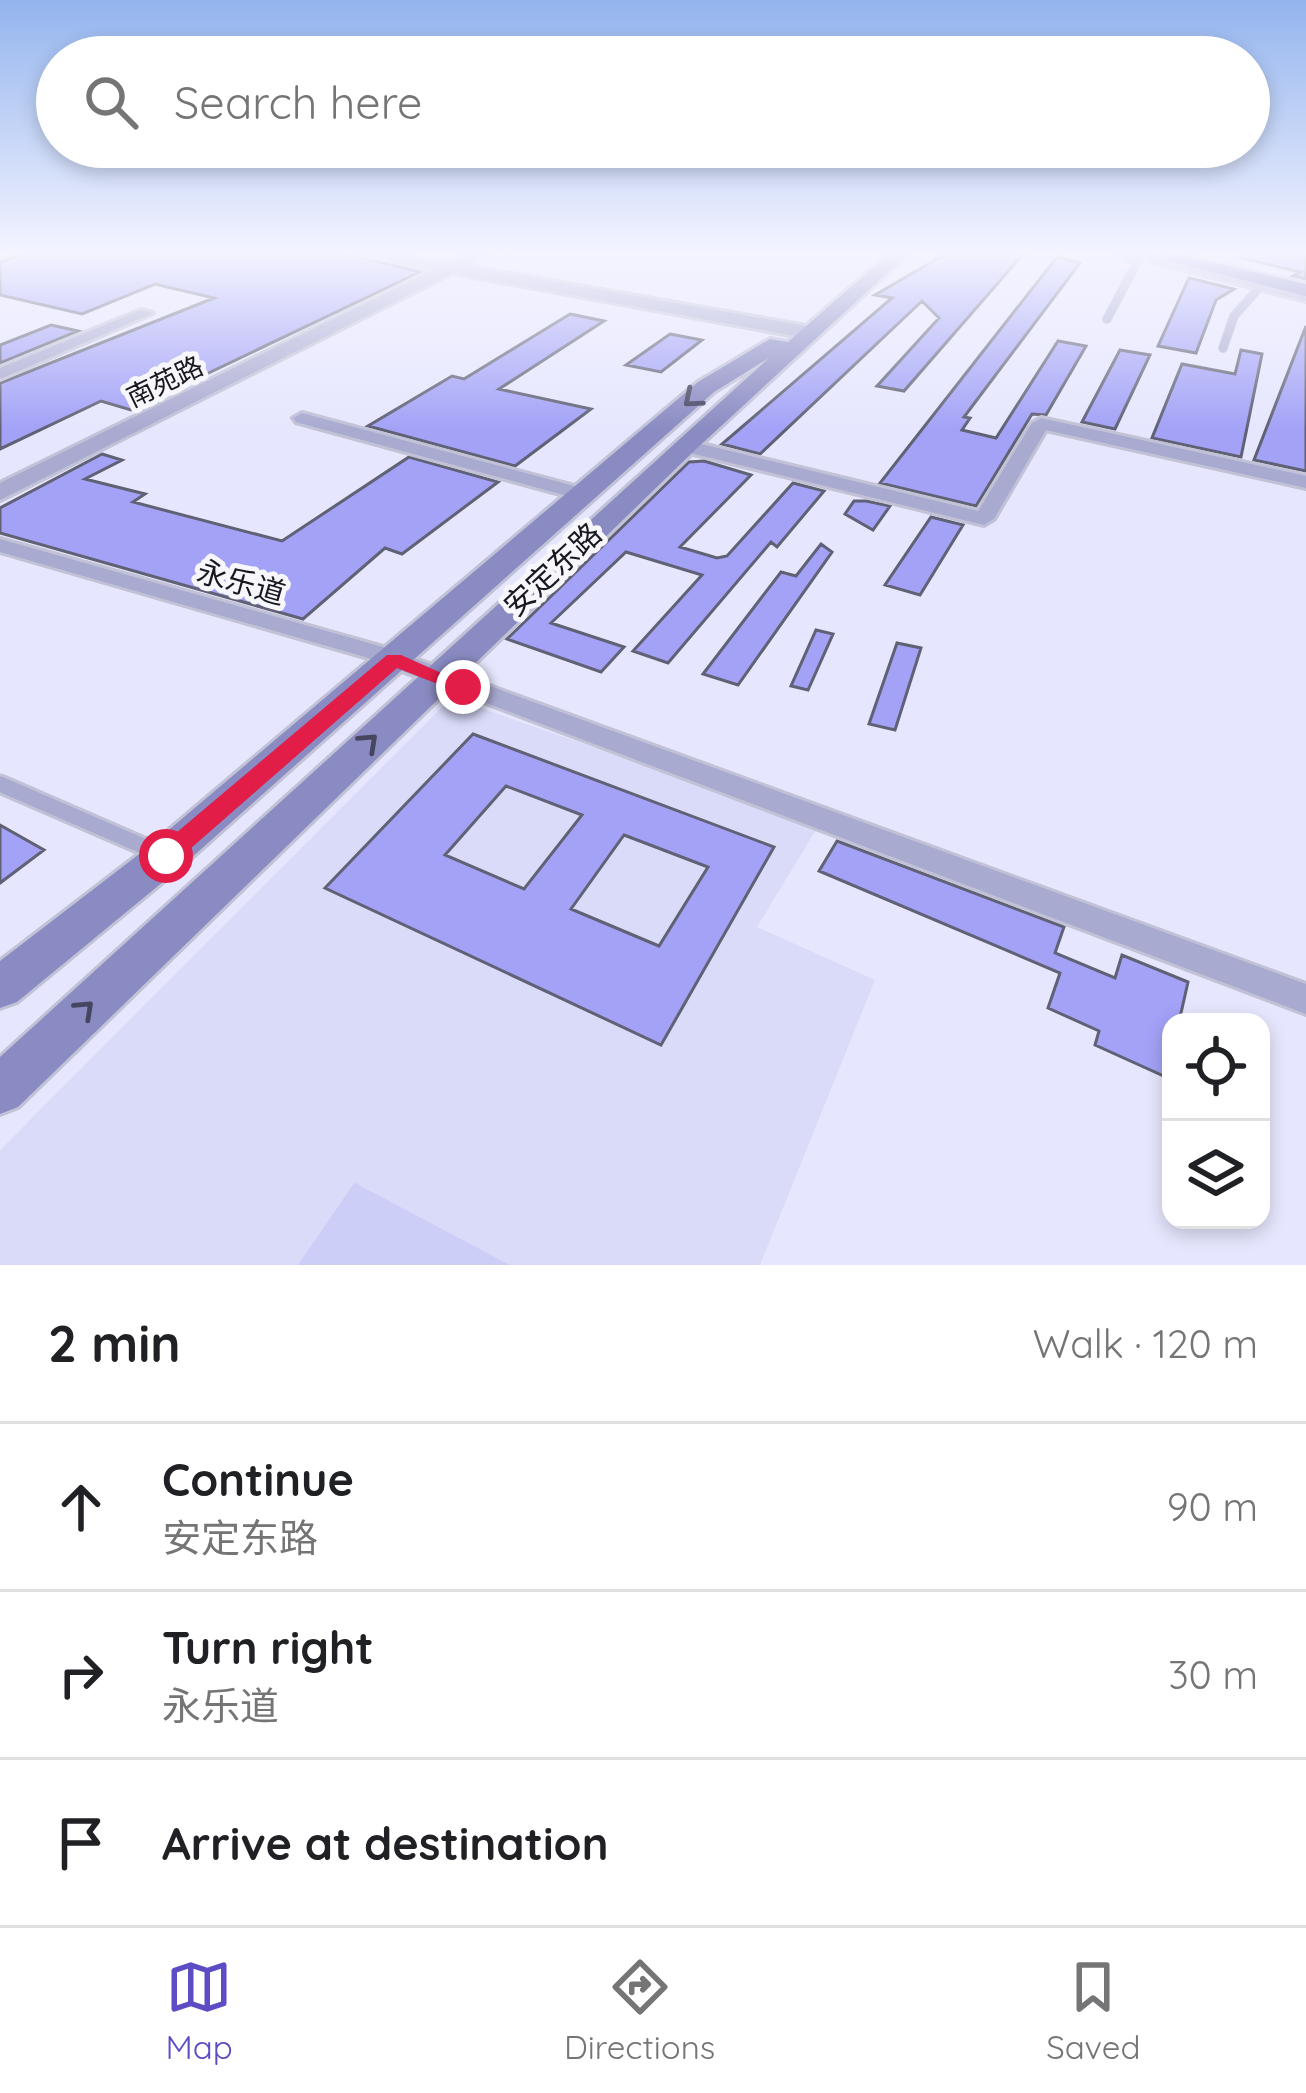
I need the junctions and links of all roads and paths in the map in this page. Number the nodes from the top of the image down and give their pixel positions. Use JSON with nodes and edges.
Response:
{"nodes":[{"id":1,"x":358,"y":311,"type":"edge"},
{"id":2,"x":713,"y":311,"type":"edge"},
{"id":3,"x":824,"y":311,"type":"edge"},
{"id":4,"x":828,"y":311,"type":"edge"},
{"id":5,"x":1111,"y":311,"type":"edge"},
{"id":6,"x":1238,"y":311,"type":"edge"},
{"id":7,"x":146,"y":313,"type":"dead end"},
{"id":8,"x":1107,"y":319,"type":"dead end"},
{"id":9,"x":805,"y":330,"type":"junction"},
{"id":10,"x":1223,"y":348,"type":"dead end"},
{"id":11,"x":0,"y":374,"type":"edge"},
{"id":12,"x":302,"y":418,"type":"dead end"},
{"id":13,"x":685,"y":446,"type":"junction"},
{"id":14,"x":1306,"y":482,"type":"edge"},
{"id":15,"x":0,"y":491,"type":"edge"},
{"id":16,"x":582,"y":494,"type":"junction"},
{"id":17,"x":0,"y":545,"type":"edge"},
{"id":18,"x":394,"y":660,"type":"junction"},
{"id":19,"x":451,"y":682,"type":"junction"},
{"id":20,"x":0,"y":784,"type":"edge"},
{"id":21,"x":166,"y":856,"type":"junction"},
{"id":22,"x":0,"y":988,"type":"edge"},
{"id":23,"x":1306,"y":999,"type":"edge"},
{"id":24,"x":0,"y":1090,"type":"edge"}],
"edges":[{"from":1,"to":15,"type":"street","name":"南苑路"},
{"from":2,"to":9,"type":"street"},
{"from":3,"to":9,"type":"main road","name":"安定东路"},
{"from":4,"to":9,"type":"main road","name":"安定东路"},
{"from":5,"to":8,"type":"lane"},
{"from":6,"to":10,"type":"lane"},
{"from":7,"to":11,"type":"street"},
{"from":9,"to":13,"type":"main road","name":"安定东路"},
{"from":9,"to":16,"type":"main road","name":"安定东路","one_way":true},
{"from":12,"to":16,"type":"street"},
{"from":13,"to":14,"type":"street"},
{"from":13,"to":19,"type":"main road","name":"安定东路"},
{"from":16,"to":18,"type":"main road","name":"安定东路"},
{"from":17,"to":18,"type":"street","name":"永乐道"},
{"from":18,"to":19,"type":"street","name":"永乐道"},
{"from":18,"to":21,"type":"main road","name":"安定东路"},
{"from":19,"to":23,"type":"street","name":"永乐道"},
{"from":24,"to":19,"type":"main road","name":"安定东路","one_way":true},
{"from":20,"to":21,"type":"lane"},
{"from":21,"to":22,"type":"main road","name":"安定东路"}]}
